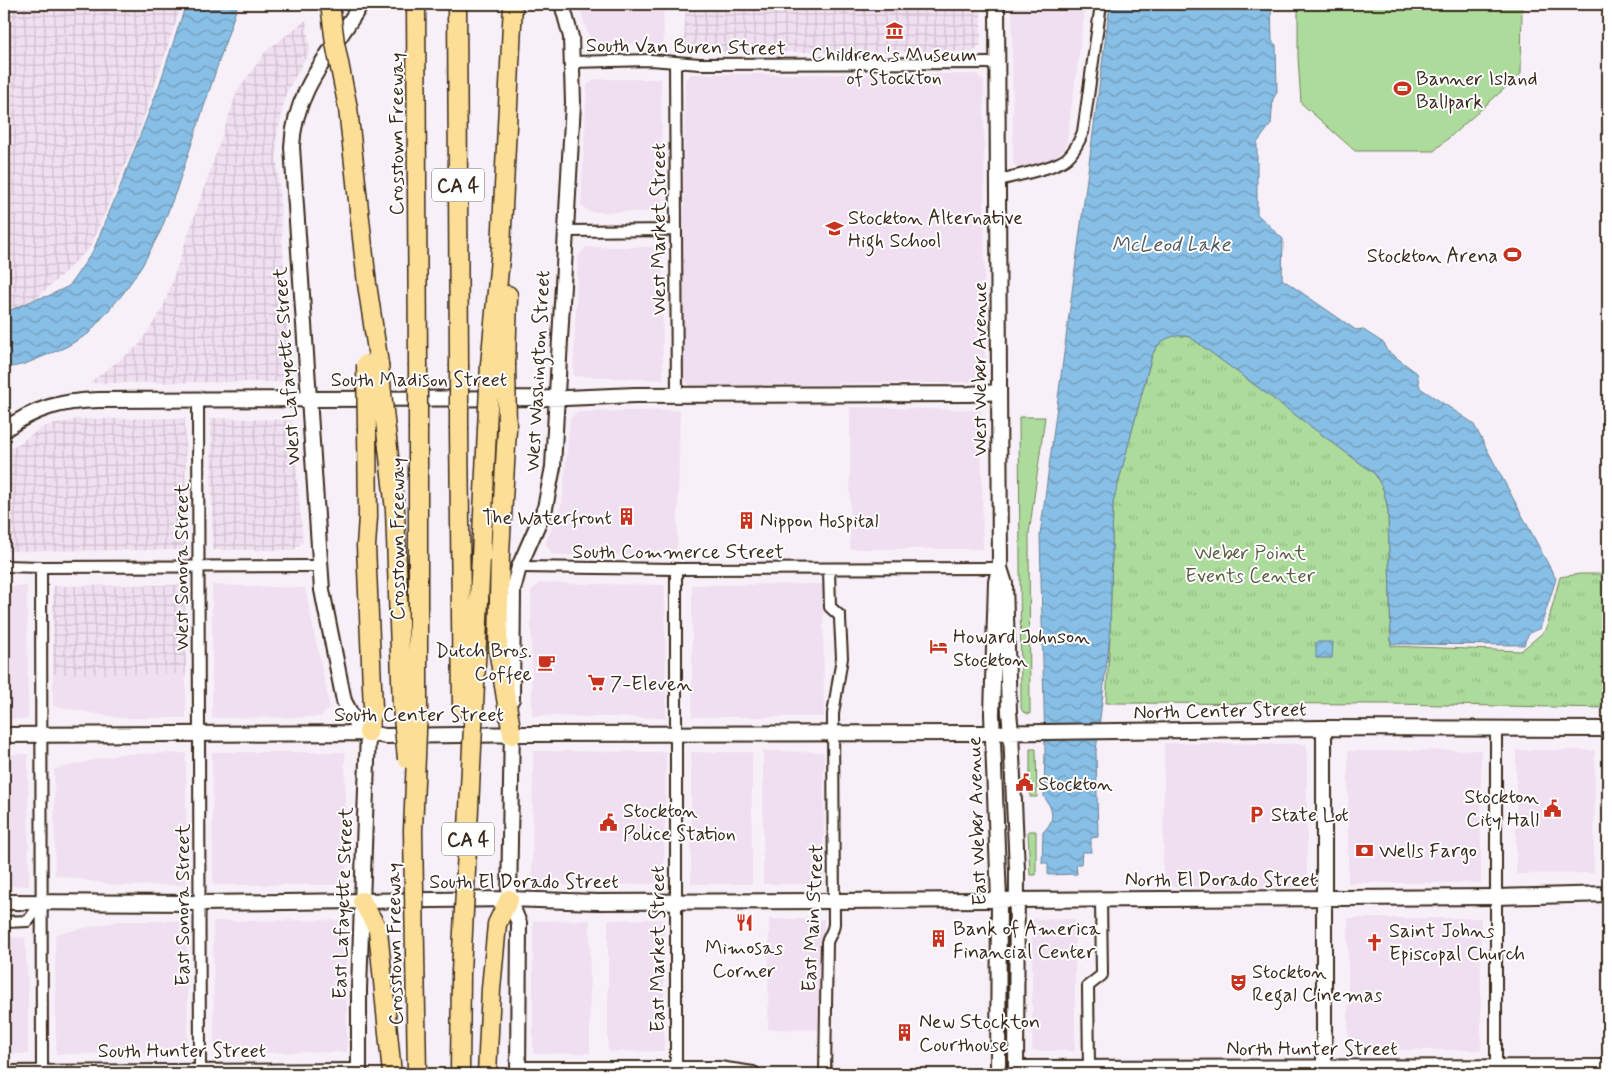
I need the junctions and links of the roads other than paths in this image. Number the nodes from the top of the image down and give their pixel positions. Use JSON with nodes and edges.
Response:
{"nodes":[{"id":1,"x":330,"y":4,"type":"edge"},
{"id":2,"x":342,"y":4,"type":"edge"},
{"id":3,"x":361,"y":4,"type":"edge"},
{"id":4,"x":458,"y":4,"type":"edge"},
{"id":5,"x":562,"y":4,"type":"edge"},
{"id":6,"x":997,"y":4,"type":"edge"},
{"id":7,"x":1100,"y":4,"type":"edge"},
{"id":8,"x":416,"y":5,"type":"edge"},
{"id":9,"x":513,"y":7,"type":"edge"},
{"id":10,"x":572,"y":62,"type":"junction"},
{"id":11,"x":675,"y":63,"type":"junction"},
{"id":12,"x":997,"y":63,"type":"junction"},
{"id":13,"x":349,"y":115,"type":"junction"},
{"id":14,"x":997,"y":181,"type":"junction"},
{"id":15,"x":676,"y":230,"type":"junction"},
{"id":16,"x":566,"y":231,"type":"junction"},
{"id":17,"x":372,"y":364,"type":"junction"},
{"id":18,"x":498,"y":364,"type":"junction"},
{"id":19,"x":999,"y":392,"type":"junction"},
{"id":20,"x":677,"y":395,"type":"junction"},
{"id":21,"x":557,"y":398,"type":"junction"},
{"id":22,"x":308,"y":399,"type":"junction"},
{"id":23,"x":198,"y":400,"type":"junction"},
{"id":24,"x":9,"y":427,"type":"edge"},
{"id":25,"x":4,"y":566,"type":"edge"},
{"id":26,"x":320,"y":566,"type":"junction"},
{"id":27,"x":41,"y":567,"type":"junction"},
{"id":28,"x":198,"y":567,"type":"junction"},
{"id":29,"x":519,"y":567,"type":"junction"},
{"id":30,"x":1000,"y":568,"type":"junction"},
{"id":31,"x":676,"y":569,"type":"junction"},
{"id":32,"x":833,"y":569,"type":"junction"},
{"id":33,"x":468,"y":706,"type":"junction"},
{"id":34,"x":410,"y":707,"type":"junction"},
{"id":35,"x":1608,"y":719,"type":"edge"},
{"id":36,"x":1324,"y":728,"type":"junction"},
{"id":37,"x":1496,"y":728,"type":"junction"},
{"id":38,"x":1588,"y":729,"type":"junction"},
{"id":39,"x":1608,"y":729,"type":"edge"},
{"id":40,"x":1012,"y":732,"type":"junction"},
{"id":41,"x":368,"y":733,"type":"junction"},
{"id":42,"x":833,"y":733,"type":"junction"},
{"id":43,"x":993,"y":733,"type":"junction"},
{"id":44,"x":676,"y":734,"type":"junction"},
{"id":45,"x":4,"y":735,"type":"edge"},
{"id":46,"x":41,"y":735,"type":"junction"},
{"id":47,"x":199,"y":735,"type":"junction"},
{"id":48,"x":512,"y":735,"type":"junction"},
{"id":49,"x":1608,"y":894,"type":"edge"},
{"id":50,"x":1496,"y":897,"type":"junction"},
{"id":51,"x":1323,"y":898,"type":"junction"},
{"id":52,"x":509,"y":899,"type":"junction"},
{"id":53,"x":999,"y":900,"type":"junction"},
{"id":54,"x":1017,"y":900,"type":"junction"},
{"id":55,"x":1101,"y":900,"type":"junction"},
{"id":56,"x":362,"y":901,"type":"junction"},
{"id":57,"x":676,"y":901,"type":"junction"},
{"id":58,"x":834,"y":901,"type":"junction"},
{"id":59,"x":4,"y":902,"type":"edge"},
{"id":60,"x":42,"y":902,"type":"junction"},
{"id":61,"x":200,"y":903,"type":"junction"},
{"id":62,"x":4,"y":922,"type":"edge"},
{"id":63,"x":1608,"y":1067,"type":"edge"},
{"id":64,"x":1089,"y":1068,"type":"junction"},
{"id":65,"x":4,"y":1071,"type":"edge"},
{"id":66,"x":1016,"y":1071,"type":"edge"},
{"id":67,"x":1154,"y":1071,"type":"edge"},
{"id":68,"x":1496,"y":1071,"type":"edge"},
{"id":69,"x":200,"y":1072,"type":"edge"},
{"id":70,"x":360,"y":1072,"type":"edge"},
{"id":71,"x":518,"y":1072,"type":"edge"},
{"id":72,"x":676,"y":1072,"type":"edge"},
{"id":73,"x":1324,"y":1072,"type":"edge"},
{"id":74,"x":42,"y":1073,"type":"edge"},
{"id":75,"x":392,"y":1074,"type":"edge"},
{"id":76,"x":417,"y":1074,"type":"edge"},
{"id":77,"x":460,"y":1074,"type":"edge"},
{"id":78,"x":486,"y":1074,"type":"edge"},
{"id":79,"x":753,"y":1074,"type":"edge"},
{"id":80,"x":825,"y":1074,"type":"edge"},
{"id":81,"x":998,"y":1074,"type":"edge"}],
"edges":[{"from":1,"to":13,"type":"highway","number":"CA 4","bridge":true},
{"from":2,"to":13,"type":"highway","bridge":true},
{"from":3,"to":22,"type":"main road","name":"West Lafayette Street"},
{"from":4,"to":33,"type":"highway","number":"CA 4","bridge":true},
{"from":5,"to":10,"type":"main road","name":"West Washington Street"},
{"from":6,"to":12,"type":"main road","name":"West Weber Avenue"},
{"from":7,"to":14,"type":"street"},
{"from":8,"to":34,"type":"highway","name":"Crosstown Freeway","number":"CA 4","bridge":true},
{"from":9,"to":18,"type":"highway","number":"CA 4"},
{"from":10,"to":11,"type":"street","name":"South Van Buren Street"},
{"from":10,"to":16,"type":"main road","name":"West Washington Street"},
{"from":11,"to":12,"type":"street","name":"South Van Buren Street"},
{"from":11,"to":15,"type":"street","name":"West Market Street"},
{"from":12,"to":14,"type":"main road","name":"West Weber Avenue"},
{"from":13,"to":17,"type":"highway","number":"CA 4"},
{"from":14,"to":19,"type":"main road","name":"West Weber Avenue"},
{"from":15,"to":16,"type":"street"},
{"from":15,"to":20,"type":"street","name":"West Market Street"},
{"from":16,"to":21,"type":"main road","name":"West Washington Street"},
{"from":17,"to":34,"type":"highway","number":"CA 4","bridge":true},
{"from":17,"to":41,"type":"highway","bridge":true},
{"from":18,"to":33,"type":"highway","number":"CA 4","bridge":true},
{"from":18,"to":48,"type":"highway","bridge":true},
{"from":19,"to":20,"type":"main road","name":"South Madison Street"},
{"from":19,"to":30,"type":"main road","name":"West Weber Avenue"},
{"from":20,"to":21,"type":"main road","name":"South Madison Street"},
{"from":21,"to":22,"type":"main road","name":"South Madison Street"},
{"from":21,"to":29,"type":"main road","name":"West Washington Street"},
{"from":22,"to":23,"type":"main road","name":"South Madison Street"},
{"from":22,"to":26,"type":"main road","name":"West Lafayette Street"},
{"from":23,"to":24,"type":"main road","name":"South Madison Street"},
{"from":23,"to":28,"type":"street","name":"West Sonora Street"},
{"from":25,"to":27,"type":"street"},
{"from":26,"to":28,"type":"street"},
{"from":26,"to":41,"type":"main road","name":"West Lafayette Street"},
{"from":27,"to":28,"type":"street"},
{"from":27,"to":46,"type":"street"},
{"from":28,"to":47,"type":"street","name":"West Sonora Street"},
{"from":29,"to":31,"type":"street","name":"South Commerce Street"},
{"from":29,"to":48,"type":"main road","name":"West Washington Street"},
{"from":30,"to":32,"type":"street","name":"South Commerce Street"},
{"from":30,"to":40,"type":"main road","name":"West Weber Avenue"},
{"from":30,"to":43,"type":"main road","name":"East Weber Avenue"},
{"from":31,"to":32,"type":"street","name":"South Commerce Street"},
{"from":31,"to":44,"type":"street"},
{"from":32,"to":42,"type":"street","name":"East Main Street"},
{"from":33,"to":77,"type":"highway","number":"CA 4","bridge":true},
{"from":34,"to":76,"type":"highway","name":"Crosstown Freeway","number":"CA 4","bridge":true},
{"from":35,"to":38,"type":"main road"},
{"from":36,"to":37,"type":"main road","name":"North Center Street"},
{"from":36,"to":40,"type":"main road","name":"North Center Street"},
{"from":36,"to":51,"type":"main road"},
{"from":37,"to":38,"type":"main road","name":"North Center Street"},
{"from":37,"to":50,"type":"street"},
{"from":38,"to":39,"type":"main road","name":"North Center Street"},
{"from":40,"to":43,"type":"main road","name":"North Center Street"},
{"from":40,"to":54,"type":"main road","name":"East Weber Avenue"},
{"from":41,"to":47,"type":"main road","name":"South Center Street"},
{"from":41,"to":48,"type":"main road","name":"South Center Street"},
{"from":41,"to":56,"type":"main road","name":"East Lafayette Street"},
{"from":42,"to":43,"type":"main road","name":"North Center Street"},
{"from":42,"to":44,"type":"main road","name":"South Center Street"},
{"from":42,"to":58,"type":"street","name":"East Main Street"},
{"from":43,"to":53,"type":"main road","name":"East Weber Avenue"},
{"from":44,"to":48,"type":"main road","name":"South Center Street"},
{"from":44,"to":57,"type":"street","name":"East Market Street"},
{"from":45,"to":46,"type":"main road","name":"South Center Street"},
{"from":46,"to":47,"type":"main road","name":"South Center Street"},
{"from":46,"to":60,"type":"street"},
{"from":47,"to":61,"type":"street","name":"East Sonora Street"},
{"from":48,"to":52,"type":"main road","name":"West Washington Street"},
{"from":49,"to":50,"type":"main road","name":"North El Dorado Street"},
{"from":50,"to":51,"type":"main road","name":"North El Dorado Street"},
{"from":50,"to":68,"type":"street"},
{"from":51,"to":55,"type":"main road","name":"North El Dorado Street"},
{"from":51,"to":73,"type":"main road"},
{"from":52,"to":56,"type":"main road","name":"South El Dorado Street"},
{"from":52,"to":57,"type":"main road","name":"South El Dorado Street"},
{"from":52,"to":71,"type":"main road"},
{"from":52,"to":78,"type":"highway"},
{"from":53,"to":54,"type":"main road","name":"North El Dorado Street"},
{"from":53,"to":58,"type":"main road","name":"North El Dorado Street"},
{"from":53,"to":81,"type":"main road","name":"East Weber Avenue"},
{"from":54,"to":55,"type":"main road","name":"North El Dorado Street"},
{"from":54,"to":66,"type":"main road","name":"East Weber Avenue"},
{"from":55,"to":64,"type":"street"},
{"from":56,"to":61,"type":"main road","name":"South El Dorado Street"},
{"from":56,"to":70,"type":"main road","name":"East Lafayette Street"},
{"from":56,"to":75,"type":"highway"},
{"from":57,"to":58,"type":"main road","name":"South El Dorado Street"},
{"from":57,"to":72,"type":"street","name":"East Market Street"},
{"from":58,"to":80,"type":"street","name":"East Main Street"},
{"from":59,"to":60,"type":"main road","name":"South El Dorado Street"},
{"from":60,"to":61,"type":"main road","name":"South El Dorado Street"},
{"from":60,"to":62,"type":"street"},
{"from":60,"to":74,"type":"street"},
{"from":61,"to":69,"type":"street","name":"East Sonora Street"},
{"from":63,"to":68,"type":"main road","name":"North Hunter Street"},
{"from":64,"to":66,"type":"main road","name":"North Hunter Street"},
{"from":64,"to":67,"type":"main road","name":"North Hunter Street"},
{"from":65,"to":74,"type":"street","name":"South Hunter Street"},
{"from":67,"to":73,"type":"main road","name":"North Hunter Street"},
{"from":68,"to":73,"type":"main road","name":"North Hunter Street"},
{"from":69,"to":70,"type":"street","name":"South Hunter Street"},
{"from":69,"to":74,"type":"street","name":"South Hunter Street"},
{"from":71,"to":72,"type":"main road"},
{"from":72,"to":79,"type":"main road"}]}
